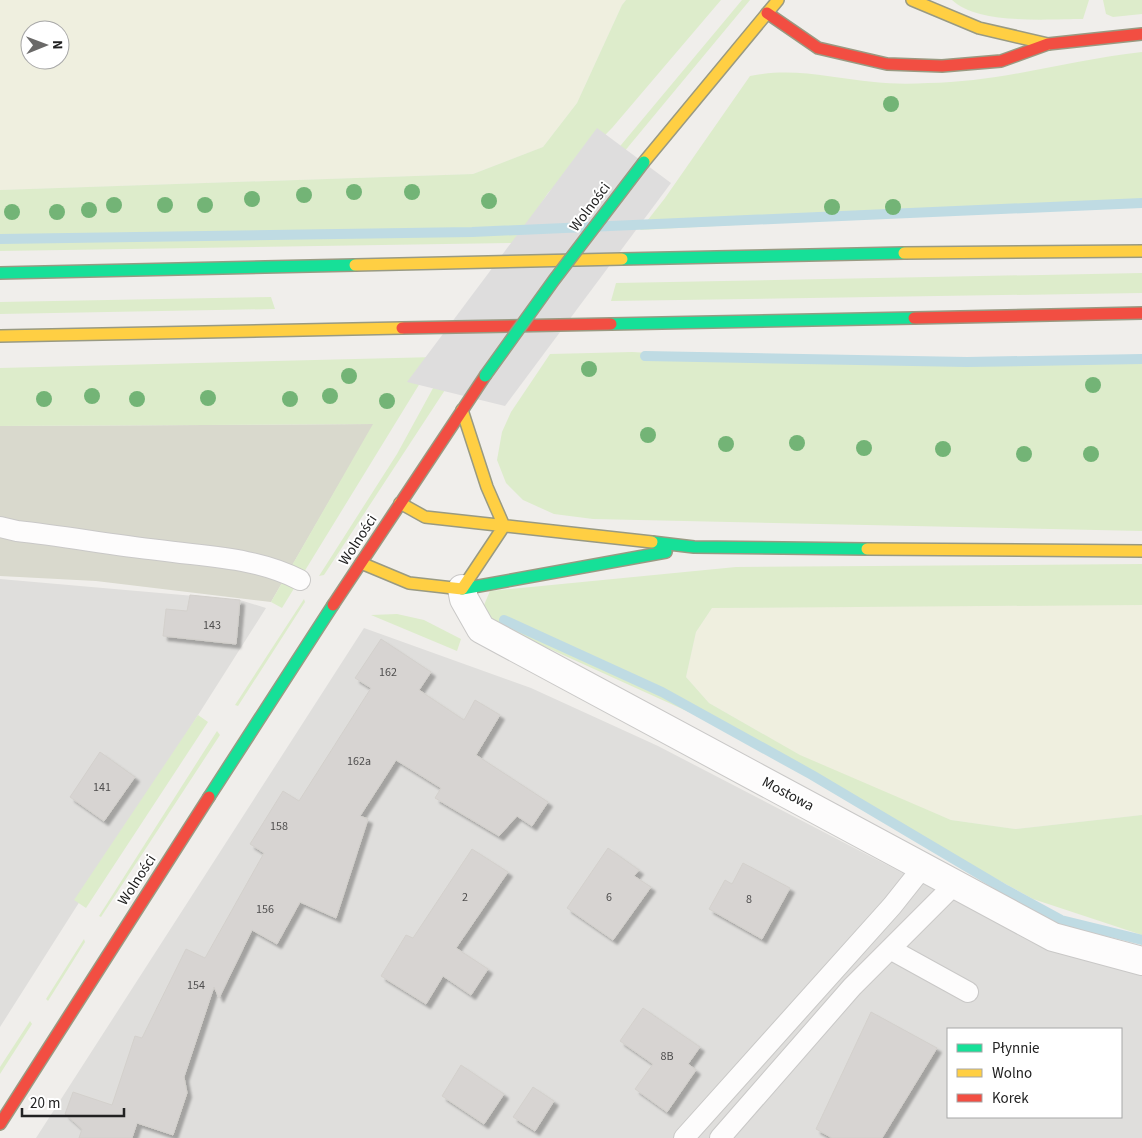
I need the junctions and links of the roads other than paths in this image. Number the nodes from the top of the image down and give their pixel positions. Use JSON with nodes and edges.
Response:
{"nodes":[{"id":1,"x":778,"y":0,"type":"edge"},
{"id":2,"x":912,"y":0,"type":"edge"},
{"id":3,"x":925,"y":3,"type":"edge"},
{"id":4,"x":767,"y":13,"type":"junction"},
{"id":5,"x":1142,"y":34,"type":"edge"},
{"id":6,"x":1048,"y":44,"type":"junction"},
{"id":7,"x":1142,"y":251,"type":"edge"},
{"id":8,"x":0,"y":273,"type":"edge"},
{"id":9,"x":1142,"y":313,"type":"edge"},
{"id":10,"x":1121,"y":314,"type":"junction"},
{"id":11,"x":1142,"y":321,"type":"edge"},
{"id":12,"x":0,"y":336,"type":"edge"},
{"id":13,"x":462,"y":410,"type":"junction"},
{"id":14,"x":400,"y":503,"type":"junction"},
{"id":15,"x":504,"y":526,"type":"junction"},
{"id":16,"x":0,"y":527,"type":"edge"},
{"id":17,"x":694,"y":547,"type":"junction"},
{"id":18,"x":1142,"y":551,"type":"edge"},
{"id":19,"x":361,"y":563,"type":"junction"},
{"id":20,"x":300,"y":580,"type":"dead end"},
{"id":21,"x":462,"y":589,"type":"junction"},
{"id":22,"x":923,"y":867,"type":"junction"},
{"id":23,"x":954,"y":884,"type":"junction"},
{"id":24,"x":890,"y":949,"type":"junction"},
{"id":25,"x":1142,"y":961,"type":"edge"},
{"id":26,"x":968,"y":992,"type":"dead end"},
{"id":27,"x":0,"y":1124,"type":"edge"},
{"id":28,"x":684,"y":1138,"type":"edge"},
{"id":29,"x":720,"y":1138,"type":"edge"}],
"edges":[{"from":1,"to":4,"type":"main road","name":"Wolności"},
{"from":2,"to":3,"type":"main road"},
{"from":3,"to":6,"type":"main road"},
{"from":4,"to":6,"type":"main road"},
{"from":4,"to":13,"type":"main road","name":"Wolności","bridge":true},
{"from":5,"to":6,"type":"main road"},
{"from":7,"to":8,"type":"main road"},
{"from":9,"to":10,"type":"main road"},
{"from":10,"to":11,"type":"main road"},
{"from":10,"to":12,"type":"main road"},
{"from":13,"to":14,"type":"main road","name":"Wolności"},
{"from":13,"to":15,"type":"main road"},
{"from":14,"to":15,"type":"main road"},
{"from":14,"to":19,"type":"main road","name":"Wolności"},
{"from":15,"to":17,"type":"main road"},
{"from":15,"to":21,"type":"main road"},
{"from":16,"to":20,"type":"lane"},
{"from":17,"to":18,"type":"main road"},
{"from":17,"to":21,"type":"main road"},
{"from":19,"to":21,"type":"main road"},
{"from":19,"to":27,"type":"main road","name":"Wolności"},
{"from":21,"to":22,"type":"street","name":"Mostowa"},
{"from":22,"to":23,"type":"street","name":"Mostowa"},
{"from":22,"to":28,"type":"lane"},
{"from":23,"to":24,"type":"lane"},
{"from":23,"to":25,"type":"street","name":"Mostowa"},
{"from":24,"to":26,"type":"lane"},
{"from":24,"to":29,"type":"lane"}]}
